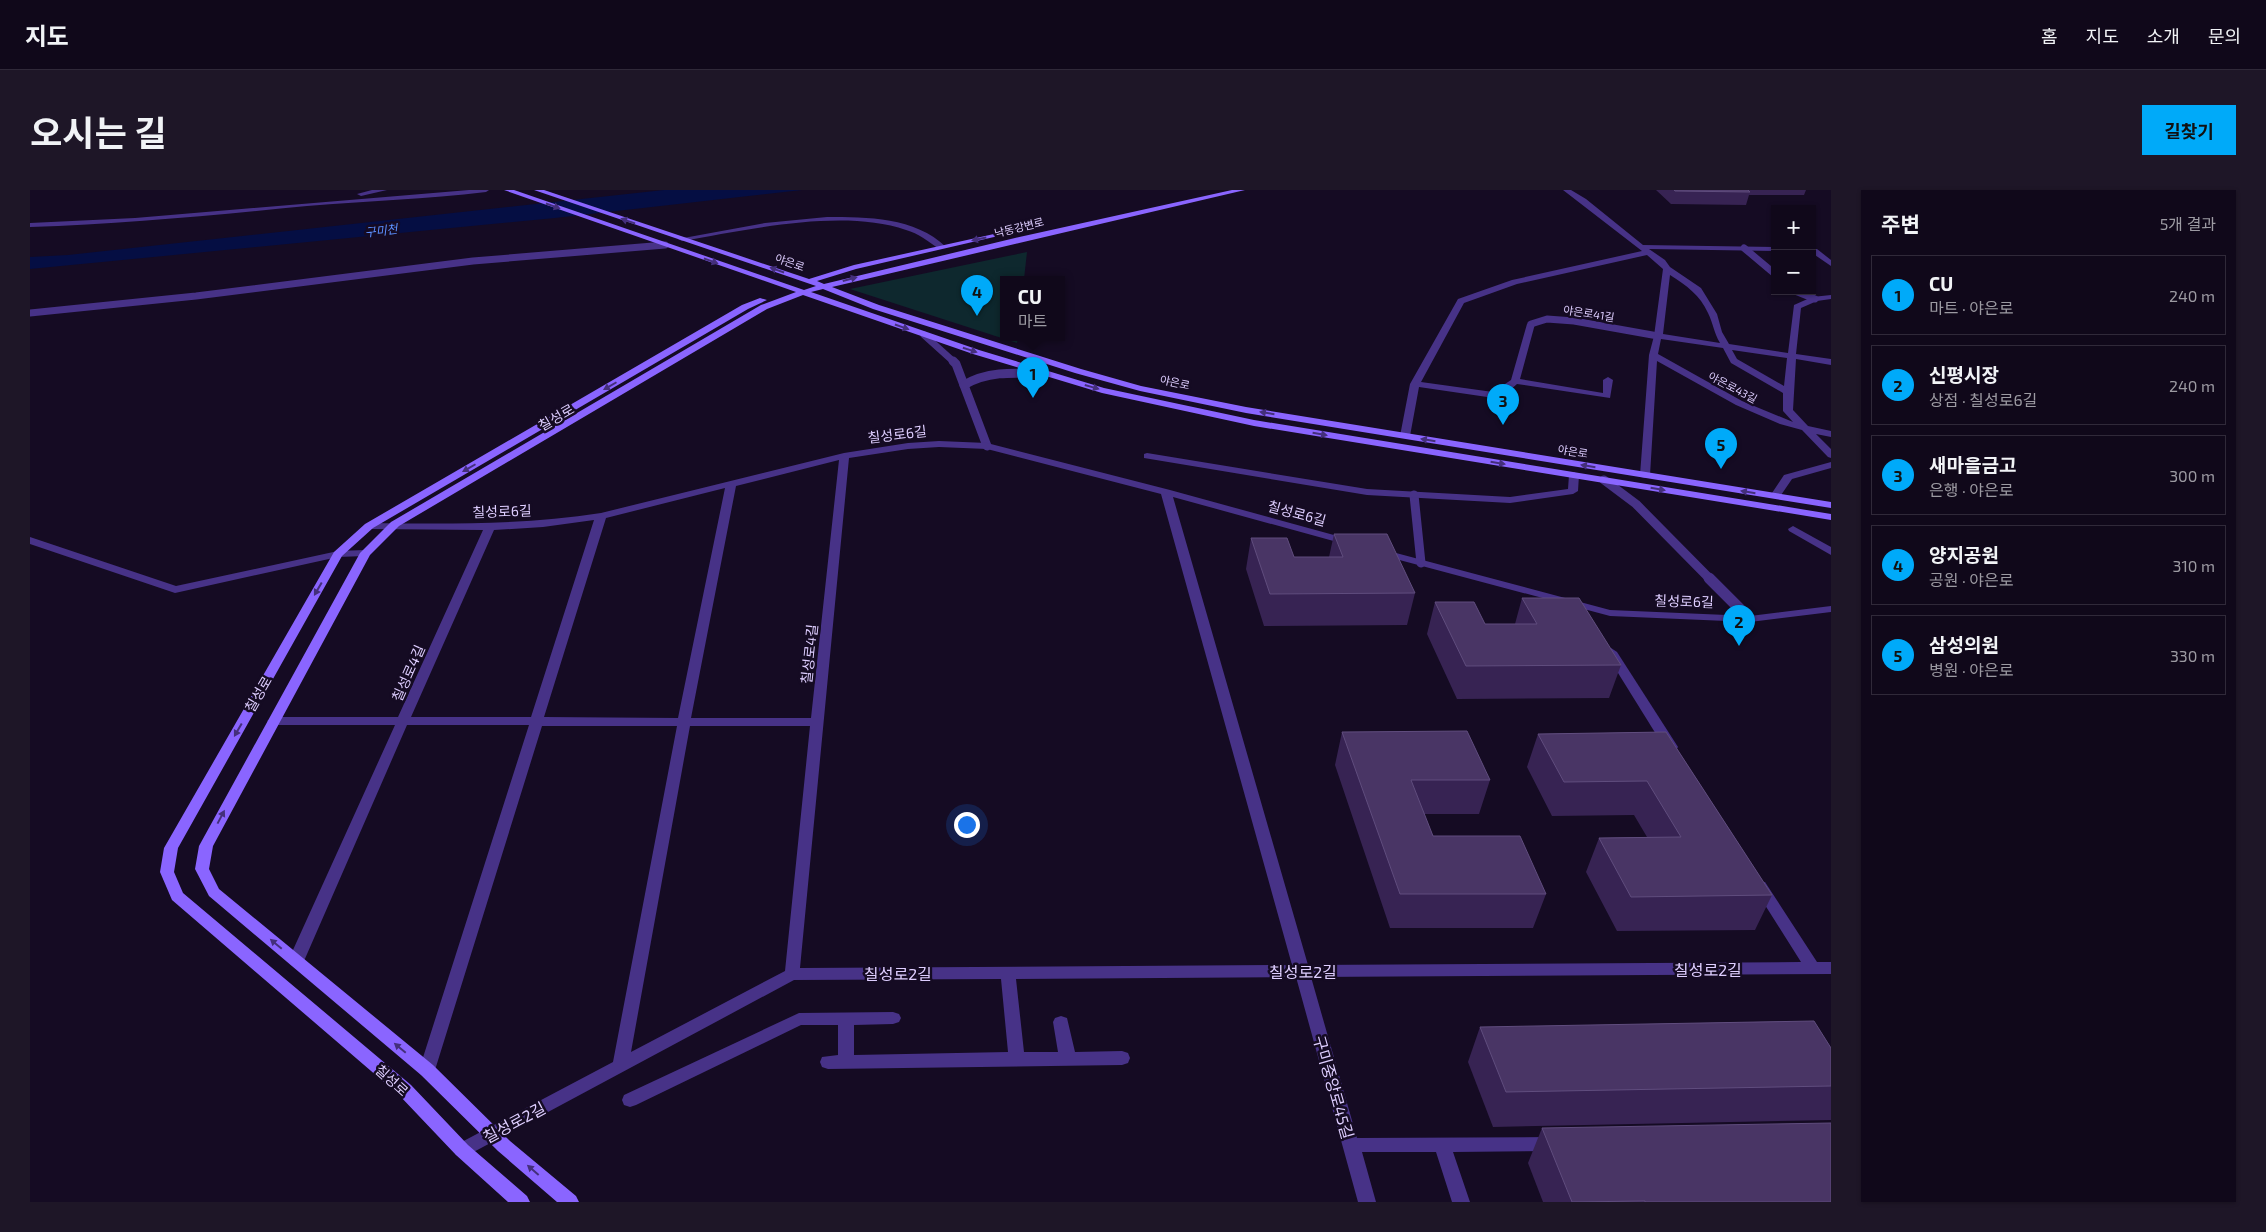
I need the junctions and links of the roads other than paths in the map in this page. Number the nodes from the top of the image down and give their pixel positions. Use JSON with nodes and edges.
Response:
{"nodes":[{"id":1,"x":384,"y":190,"type":"edge"},
{"id":2,"x":486,"y":190,"type":"edge"},
{"id":3,"x":507,"y":190,"type":"edge"},
{"id":4,"x":537,"y":190,"type":"edge"},
{"id":5,"x":1215,"y":190,"type":"edge"},
{"id":6,"x":1242,"y":190,"type":"edge"},
{"id":7,"x":1566,"y":190,"type":"edge"},
{"id":8,"x":312,"y":204,"type":"junction"},
{"id":9,"x":30,"y":225,"type":"edge"},
{"id":10,"x":678,"y":238,"type":"junction"},
{"id":11,"x":665,"y":245,"type":"junction"},
{"id":12,"x":942,"y":247,"type":"junction"},
{"id":13,"x":1744,"y":248,"type":"junction"},
{"id":14,"x":1645,"y":249,"type":"junction"},
{"id":15,"x":1771,"y":249,"type":"edge"},
{"id":16,"x":1816,"y":251,"type":"edge"},
{"id":17,"x":1831,"y":251,"type":"edge"},
{"id":18,"x":1816,"y":253,"type":"edge"},
{"id":19,"x":1831,"y":264,"type":"edge"},
{"id":20,"x":1665,"y":266,"type":"junction"},
{"id":21,"x":1771,"y":271,"type":"edge"},
{"id":22,"x":823,"y":286,"type":"junction"},
{"id":23,"x":796,"y":289,"type":"junction"},
{"id":24,"x":1805,"y":295,"type":"edge"},
{"id":25,"x":1831,"y":297,"type":"edge"},
{"id":26,"x":1815,"y":299,"type":"junction"},
{"id":27,"x":30,"y":312,"type":"edge"},
{"id":28,"x":1531,"y":324,"type":"joint"},
{"id":29,"x":924,"y":335,"type":"junction"},
{"id":30,"x":1658,"y":336,"type":"junction"},
{"id":31,"x":1724,"y":345,"type":"junction"},
{"id":32,"x":1653,"y":356,"type":"junction"},
{"id":33,"x":1793,"y":357,"type":"junction"},
{"id":34,"x":1831,"y":362,"type":"edge"},
{"id":35,"x":1046,"y":374,"type":"junction"},
{"id":36,"x":1608,"y":380,"type":"dead end"},
{"id":37,"x":1515,"y":381,"type":"junction"},
{"id":38,"x":1415,"y":384,"type":"junction"},
{"id":39,"x":964,"y":385,"type":"junction"},
{"id":40,"x":1788,"y":392,"type":"junction"},
{"id":41,"x":1806,"y":430,"type":"junction"},
{"id":42,"x":1831,"y":434,"type":"edge"},
{"id":43,"x":1405,"y":436,"type":"junction"},
{"id":44,"x":987,"y":446,"type":"junction"},
{"id":45,"x":1831,"y":455,"type":"edge"},
{"id":46,"x":844,"y":456,"type":"junction"},
{"id":47,"x":1147,"y":456,"type":"dead end"},
{"id":48,"x":1831,"y":465,"type":"edge"},
{"id":49,"x":1574,"y":475,"type":"junction"},
{"id":50,"x":1645,"y":475,"type":"junction"},
{"id":51,"x":1604,"y":480,"type":"junction"},
{"id":52,"x":731,"y":482,"type":"junction"},
{"id":53,"x":1166,"y":492,"type":"junction"},
{"id":54,"x":1414,"y":495,"type":"junction"},
{"id":55,"x":1775,"y":496,"type":"junction"},
{"id":56,"x":1831,"y":505,"type":"edge"},
{"id":57,"x":601,"y":516,"type":"junction"},
{"id":58,"x":1831,"y":517,"type":"edge"},
{"id":59,"x":369,"y":526,"type":"junction"},
{"id":60,"x":393,"y":526,"type":"junction"},
{"id":61,"x":489,"y":528,"type":"junction"},
{"id":62,"x":1793,"y":529,"type":"dead end"},
{"id":63,"x":30,"y":540,"type":"edge"},
{"id":64,"x":1354,"y":544,"type":"edge"},
{"id":65,"x":1374,"y":549,"type":"edge"},
{"id":66,"x":1831,"y":552,"type":"edge"},
{"id":67,"x":365,"y":553,"type":"junction"},
{"id":68,"x":338,"y":554,"type":"junction"},
{"id":69,"x":1421,"y":563,"type":"junction"},
{"id":70,"x":1581,"y":606,"type":"junction"},
{"id":71,"x":1831,"y":609,"type":"edge"},
{"id":72,"x":1750,"y":618,"type":"junction"},
{"id":73,"x":1592,"y":623,"type":"edge"},
{"id":74,"x":1603,"y":640,"type":"edge"},
{"id":75,"x":273,"y":721,"type":"junction"},
{"id":76,"x":403,"y":721,"type":"junction"},
{"id":77,"x":536,"y":721,"type":"junction"},
{"id":78,"x":684,"y":722,"type":"junction"},
{"id":79,"x":817,"y":722,"type":"junction"},
{"id":80,"x":1678,"y":757,"type":"edge"},
{"id":81,"x":1754,"y":875,"type":"edge"},
{"id":82,"x":296,"y":961,"type":"junction"},
{"id":83,"x":1813,"y":968,"type":"junction"},
{"id":84,"x":1831,"y":968,"type":"edge"},
{"id":85,"x":1302,"y":971,"type":"junction"},
{"id":86,"x":1008,"y":973,"type":"junction"},
{"id":87,"x":792,"y":974,"type":"junction"},
{"id":88,"x":893,"y":1018,"type":"dead end"},
{"id":89,"x":846,"y":1019,"type":"junction"},
{"id":90,"x":1061,"y":1022,"type":"dead end"},
{"id":91,"x":1122,"y":1058,"type":"dead end"},
{"id":92,"x":1068,"y":1059,"type":"junction"},
{"id":93,"x":1017,"y":1060,"type":"junction"},
{"id":94,"x":828,"y":1062,"type":"dead end"},
{"id":95,"x":846,"y":1062,"type":"junction"},
{"id":96,"x":620,"y":1066,"type":"junction"},
{"id":97,"x":426,"y":1070,"type":"junction"},
{"id":98,"x":630,"y":1100,"type":"dead end"},
{"id":99,"x":492,"y":1134,"type":"junction"},
{"id":100,"x":1571,"y":1144,"type":"edge"},
{"id":101,"x":1442,"y":1145,"type":"junction"},
{"id":102,"x":1351,"y":1146,"type":"junction"},
{"id":103,"x":462,"y":1150,"type":"junction"},
{"id":104,"x":521,"y":1202,"type":"edge"},
{"id":105,"x":570,"y":1202,"type":"edge"},
{"id":106,"x":1367,"y":1202,"type":"edge"},
{"id":107,"x":1461,"y":1202,"type":"edge"}],
"edges":[{"from":1,"to":8,"type":"street"},
{"from":2,"to":8,"type":"street"},
{"from":3,"to":11,"type":"street","name":"야은로","one_way":true},
{"from":10,"to":4,"type":"street","name":"야은로","one_way":true},
{"from":5,"to":12,"type":"street","name":"낙동강변로","one_way":true},
{"from":22,"to":6,"type":"street","name":"낙동강변로","one_way":true},
{"from":7,"to":14,"type":"street"},
{"from":8,"to":9,"type":"street"},
{"from":10,"to":12,"type":"street"},
{"from":22,"to":10,"type":"street","name":"야은로","one_way":true},
{"from":11,"to":23,"type":"street","name":"야은로","one_way":true},
{"from":11,"to":27,"type":"lane"},
{"from":12,"to":23,"type":"street","name":"낙동강변로"},
{"from":13,"to":14,"type":"street"},
{"from":13,"to":15,"type":"street"},
{"from":13,"to":21,"type":"lane"},
{"from":14,"to":20,"type":"street"},
{"from":14,"to":38,"type":"street"},
{"from":16,"to":17,"type":"street"},
{"from":18,"to":19,"type":"street"},
{"from":20,"to":30,"type":"street"},
{"from":20,"to":31,"type":"street"},
{"from":22,"to":23,"type":"street","name":"낙동강변로"},
{"from":43,"to":22,"type":"street","name":"야은로","one_way":true},
{"from":23,"to":29,"type":"street","name":"야은로","one_way":true},
{"from":23,"to":59,"type":"street","name":"칠성로","one_way":true},
{"from":23,"to":60,"type":"street","name":"칠성로"},
{"from":24,"to":26,"type":"lane"},
{"from":25,"to":26,"type":"street"},
{"from":26,"to":33,"type":"street"},
{"from":28,"to":30,"type":"lane","name":"야은로41길"},
{"from":28,"to":37,"type":"street","name":"야은로41길"},
{"from":29,"to":35,"type":"street","name":"야은로","one_way":true},
{"from":29,"to":39,"type":"lane"},
{"from":30,"to":31,"type":"street"},
{"from":30,"to":32,"type":"street"},
{"from":31,"to":33,"type":"street"},
{"from":31,"to":40,"type":"street"},
{"from":32,"to":41,"type":"street","name":"야은로43길"},
{"from":32,"to":50,"type":"street"},
{"from":33,"to":34,"type":"street"},
{"from":33,"to":40,"type":"street"},
{"from":35,"to":39,"type":"lane"},
{"from":35,"to":49,"type":"street","name":"야은로","one_way":true},
{"from":36,"to":37,"type":"street"},
{"from":37,"to":38,"type":"street"},
{"from":38,"to":43,"type":"street"},
{"from":39,"to":44,"type":"lane"},
{"from":40,"to":41,"type":"street"},
{"from":41,"to":42,"type":"street"},
{"from":41,"to":45,"type":"street"},
{"from":50,"to":43,"type":"street","name":"야은로","one_way":true},
{"from":44,"to":46,"type":"street","name":"칠성로6길"},
{"from":44,"to":53,"type":"street","name":"칠성로6길"},
{"from":46,"to":52,"type":"street","name":"칠성로6길"},
{"from":46,"to":79,"type":"street","name":"칠성로4길"},
{"from":47,"to":54,"type":"street","name":"야은로"},
{"from":48,"to":55,"type":"street"},
{"from":49,"to":51,"type":"street","name":"야은로"},
{"from":49,"to":54,"type":"street","name":"야은로"},
{"from":55,"to":50,"type":"street","name":"야은로","one_way":true},
{"from":51,"to":58,"type":"street","name":"야은로","one_way":true},
{"from":51,"to":72,"type":"lane","name":"야은로"},
{"from":52,"to":57,"type":"street","name":"칠성로6길"},
{"from":52,"to":78,"type":"street"},
{"from":53,"to":64,"type":"street","name":"칠성로6길"},
{"from":53,"to":85,"type":"street","name":"구미중앙로45길"},
{"from":54,"to":69,"type":"lane"},
{"from":55,"to":56,"type":"street","name":"야은로"},
{"from":57,"to":61,"type":"street","name":"칠성로6길"},
{"from":57,"to":77,"type":"street"},
{"from":59,"to":60,"type":"street","name":"칠성로6길"},
{"from":59,"to":68,"type":"street","name":"칠성로"},
{"from":60,"to":61,"type":"street","name":"칠성로6길"},
{"from":60,"to":67,"type":"street","name":"칠성로"},
{"from":61,"to":76,"type":"street","name":"칠성로4길"},
{"from":62,"to":66,"type":"street"},
{"from":63,"to":68,"type":"street"},
{"from":65,"to":69,"type":"street","name":"칠성로6길"},
{"from":67,"to":68,"type":"street"},
{"from":67,"to":75,"type":"street","name":"칠성로"},
{"from":68,"to":103,"type":"street","name":"칠성로","one_way":true},
{"from":69,"to":70,"type":"street","name":"칠성로6길"},
{"from":70,"to":72,"type":"street","name":"칠성로6길"},
{"from":70,"to":73,"type":"street"},
{"from":71,"to":72,"type":"street","name":"칠성로6길"},
{"from":74,"to":80,"type":"street"},
{"from":75,"to":76,"type":"street","name":"칠성로4길"},
{"from":82,"to":75,"type":"street","name":"칠성로","one_way":true},
{"from":76,"to":77,"type":"street","name":"칠성로4길"},
{"from":76,"to":82,"type":"street"},
{"from":77,"to":78,"type":"street","name":"칠성로4길"},
{"from":77,"to":97,"type":"street"},
{"from":78,"to":79,"type":"street","name":"칠성로4길"},
{"from":78,"to":96,"type":"street"},
{"from":79,"to":87,"type":"street"},
{"from":81,"to":83,"type":"street"},
{"from":97,"to":82,"type":"street","name":"칠성로","one_way":true},
{"from":83,"to":84,"type":"street","name":"칠성로2길"},
{"from":83,"to":85,"type":"street","name":"칠성로2길"},
{"from":85,"to":86,"type":"street","name":"칠성로2길"},
{"from":85,"to":102,"type":"street","name":"구미중앙로45길"},
{"from":86,"to":87,"type":"street","name":"칠성로2길"},
{"from":86,"to":93,"type":"street"},
{"from":87,"to":96,"type":"street","name":"칠성로2길"},
{"from":88,"to":89,"type":"street"},
{"from":89,"to":95,"type":"street"},
{"from":89,"to":98,"type":"street"},
{"from":90,"to":92,"type":"street"},
{"from":91,"to":92,"type":"street"},
{"from":92,"to":93,"type":"street"},
{"from":93,"to":95,"type":"street"},
{"from":94,"to":95,"type":"street"},
{"from":96,"to":99,"type":"street","name":"칠성로2길"},
{"from":97,"to":99,"type":"street","name":"칠성로"},
{"from":99,"to":103,"type":"street","name":"칠성로2길"},
{"from":105,"to":99,"type":"street","name":"칠성로","one_way":true},
{"from":100,"to":101,"type":"street"},
{"from":101,"to":102,"type":"street"},
{"from":101,"to":107,"type":"street"},
{"from":102,"to":106,"type":"street","name":"구미중앙로45길"},
{"from":103,"to":104,"type":"street","name":"칠성로"}]}
